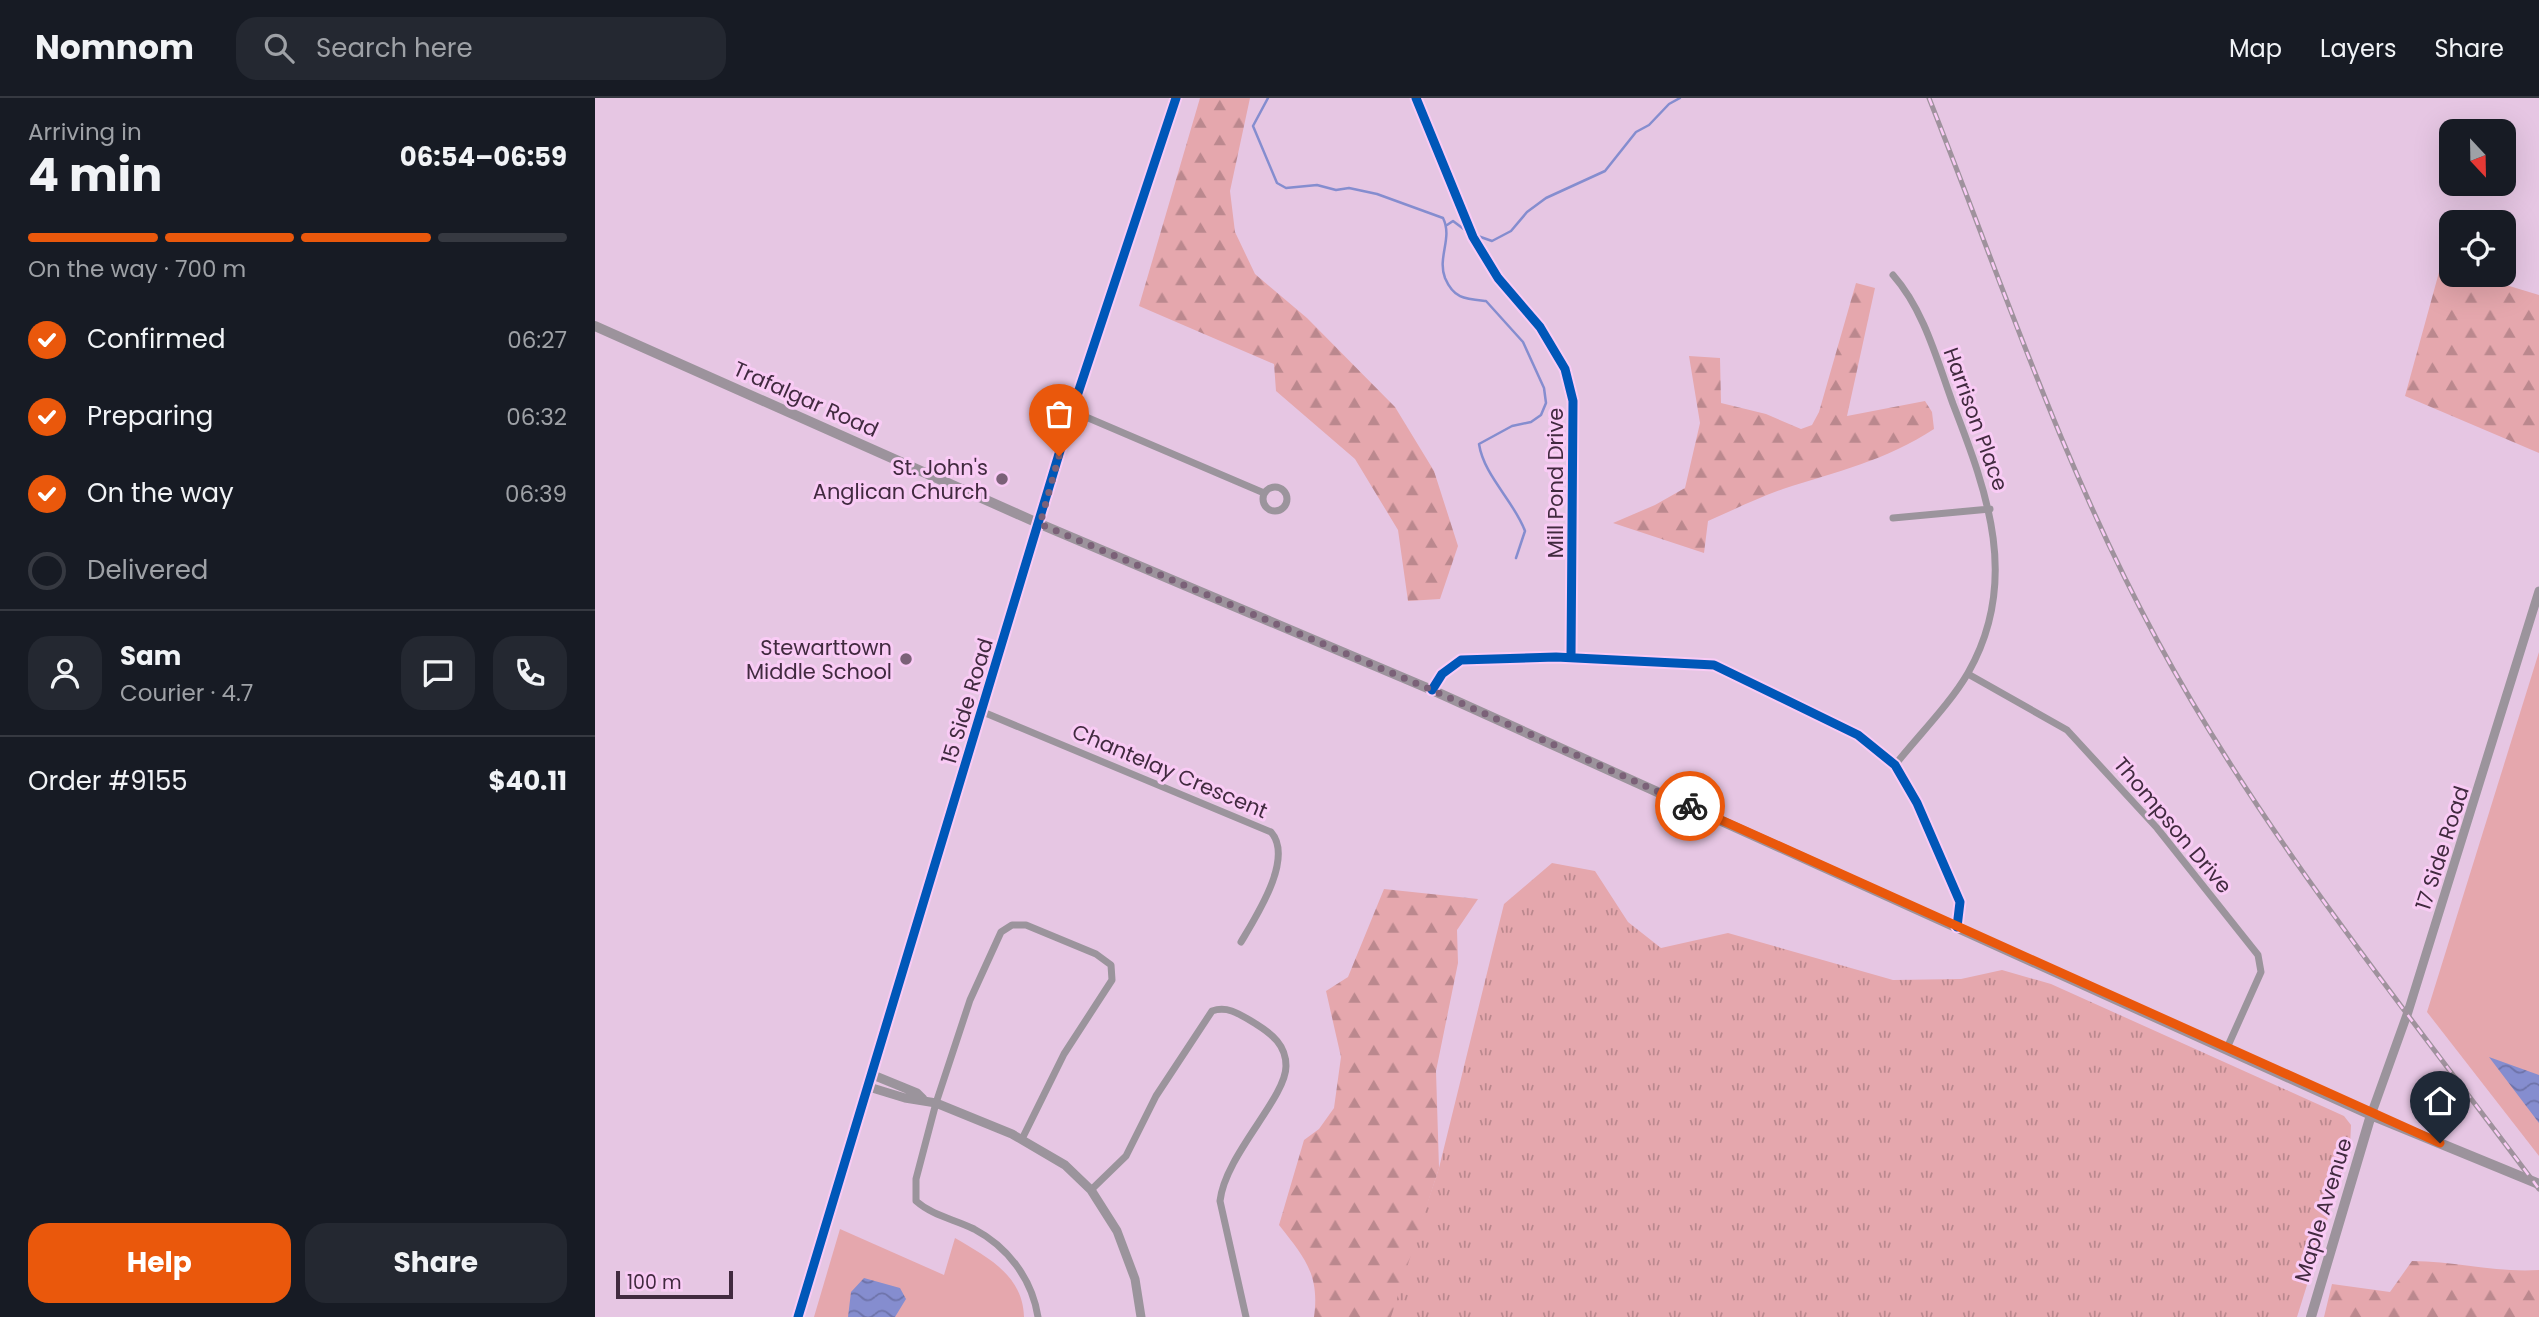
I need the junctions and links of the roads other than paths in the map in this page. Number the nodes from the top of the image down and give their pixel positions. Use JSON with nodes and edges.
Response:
{"nodes":[{"id":1,"x":1176,"y":98,"type":"edge"},
{"id":2,"x":1416,"y":98,"type":"edge"},
{"id":3,"x":1893,"y":275,"type":"dead end"},
{"id":4,"x":595,"y":326,"type":"edge"},
{"id":5,"x":1072,"y":411,"type":"junction"},
{"id":6,"x":1264,"y":493,"type":"dead end"},
{"id":7,"x":1990,"y":509,"type":"junction"},
{"id":8,"x":1893,"y":518,"type":"dead end"},
{"id":9,"x":1040,"y":524,"type":"junction"},
{"id":10,"x":2539,"y":591,"type":"edge"},
{"id":11,"x":1571,"y":657,"type":"junction"},
{"id":12,"x":1968,"y":674,"type":"junction"},
{"id":13,"x":1432,"y":690,"type":"junction"},
{"id":14,"x":983,"y":712,"type":"junction"},
{"id":15,"x":1895,"y":765,"type":"junction"},
{"id":16,"x":1957,"y":927,"type":"junction"},
{"id":17,"x":1241,"y":942,"type":"dead end"},
{"id":18,"x":2227,"y":1048,"type":"junction"},
{"id":19,"x":873,"y":1075,"type":"junction"},
{"id":20,"x":869,"y":1087,"type":"junction"},
{"id":21,"x":923,"y":1099,"type":"junction"},
{"id":22,"x":936,"y":1103,"type":"junction"},
{"id":23,"x":2371,"y":1115,"type":"junction"},
{"id":24,"x":1022,"y":1139,"type":"junction"},
{"id":25,"x":2539,"y":1184,"type":"edge"},
{"id":26,"x":1091,"y":1190,"type":"junction"},
{"id":27,"x":798,"y":1317,"type":"edge"},
{"id":28,"x":1038,"y":1317,"type":"edge"},
{"id":29,"x":1142,"y":1317,"type":"edge"},
{"id":30,"x":1246,"y":1317,"type":"edge"},
{"id":31,"x":2311,"y":1317,"type":"edge"}],
"edges":[{"from":1,"to":5,"type":"street","name":"15 Side Road"},
{"from":2,"to":11,"type":"street","name":"Mill Pond Drive"},
{"from":3,"to":7,"type":"street","name":"Harrison Place"},
{"from":4,"to":9,"type":"main road","name":"Trafalgar Road"},
{"from":5,"to":6,"type":"street"},
{"from":5,"to":9,"type":"street","name":"15 Side Road"},
{"from":7,"to":8,"type":"street"},
{"from":7,"to":12,"type":"street","name":"Harrison Place"},
{"from":9,"to":13,"type":"main road","name":"Trafalgar Road"},
{"from":9,"to":14,"type":"street","name":"15 Side Road"},
{"from":10,"to":23,"type":"street","name":"17 Side Road"},
{"from":11,"to":13,"type":"street"},
{"from":11,"to":15,"type":"street"},
{"from":12,"to":15,"type":"street","name":"Harrison Place"},
{"from":12,"to":18,"type":"street","name":"Thompson Drive"},
{"from":13,"to":16,"type":"main road","name":"Trafalgar Road"},
{"from":14,"to":17,"type":"street","name":"Chantelay Crescent"},
{"from":14,"to":19,"type":"street","name":"15 Side Road"},
{"from":15,"to":16,"type":"street"},
{"from":16,"to":18,"type":"main road","name":"Trafalgar Road"},
{"from":18,"to":23,"type":"main road","name":"Trafalgar Road"},
{"from":19,"to":20,"type":"street","name":"15 Side Road"},
{"from":19,"to":21,"type":"street"},
{"from":20,"to":21,"type":"street"},
{"from":20,"to":27,"type":"street","name":"15 Side Road"},
{"from":21,"to":22,"type":"street"},
{"from":22,"to":24,"type":"street"},
{"from":22,"to":24,"type":"street"},
{"from":22,"to":28,"type":"street"},
{"from":23,"to":25,"type":"main road","name":"Trafalgar Road"},
{"from":23,"to":31,"type":"main road","name":"Maple Avenue"},
{"from":24,"to":26,"type":"street"},
{"from":26,"to":29,"type":"street"},
{"from":26,"to":30,"type":"street"}]}
